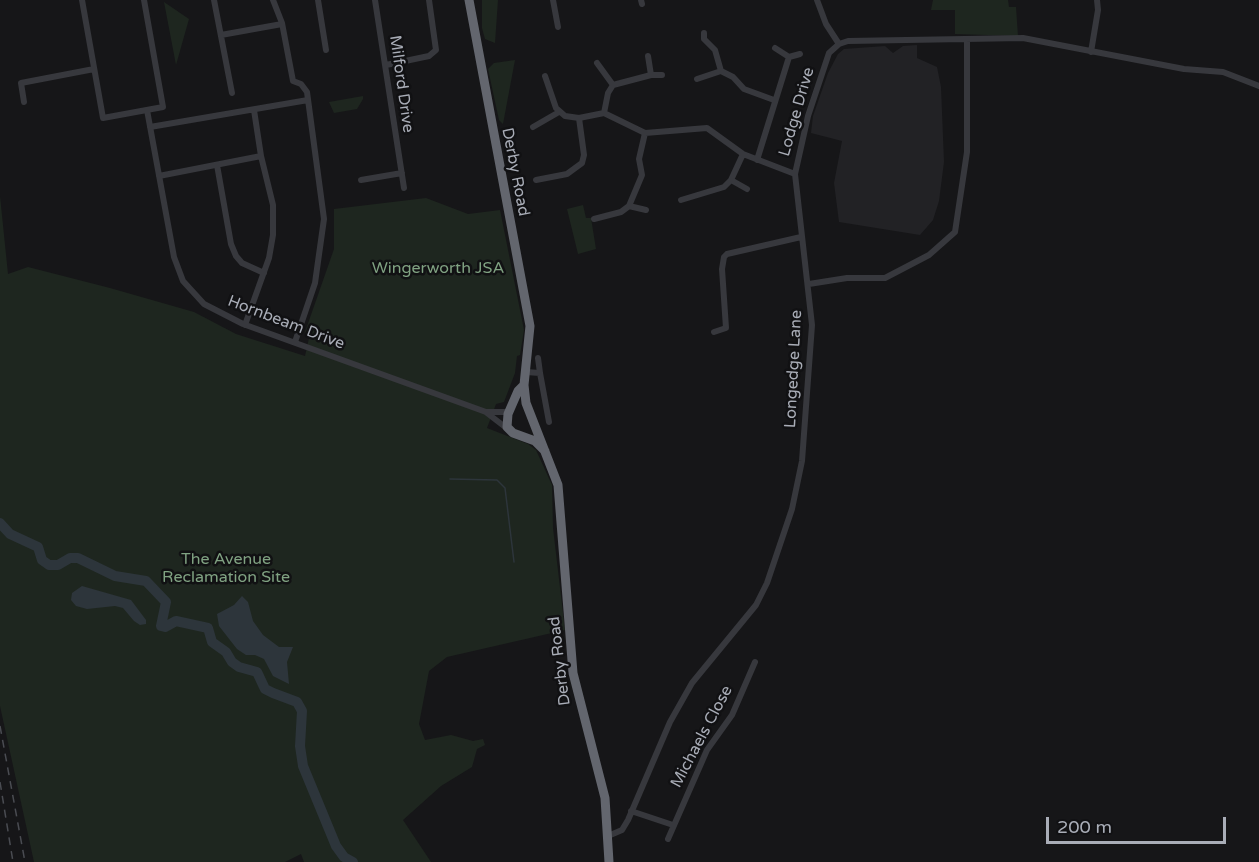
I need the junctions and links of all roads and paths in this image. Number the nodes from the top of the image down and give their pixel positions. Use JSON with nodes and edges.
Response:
{"nodes":[{"id":1,"x":82,"y":0,"type":"edge"},
{"id":2,"x":144,"y":0,"type":"edge"},
{"id":3,"x":214,"y":0,"type":"edge"},
{"id":4,"x":273,"y":0,"type":"edge"},
{"id":5,"x":318,"y":0,"type":"edge"},
{"id":6,"x":375,"y":0,"type":"edge"},
{"id":7,"x":429,"y":0,"type":"edge"},
{"id":8,"x":469,"y":0,"type":"edge"},
{"id":9,"x":553,"y":0,"type":"edge"},
{"id":10,"x":817,"y":0,"type":"edge"},
{"id":11,"x":1097,"y":0,"type":"edge"},
{"id":12,"x":282,"y":24,"type":"junction"},
{"id":13,"x":558,"y":27,"type":"dead end"},
{"id":14,"x":704,"y":33,"type":"dead end"},
{"id":15,"x":221,"y":35,"type":"junction"},
{"id":16,"x":968,"y":39,"type":"junction"},
{"id":17,"x":839,"y":44,"type":"junction"},
{"id":18,"x":775,"y":48,"type":"dead end"},
{"id":19,"x":326,"y":50,"type":"dead end"},
{"id":20,"x":1091,"y":52,"type":"junction"},
{"id":21,"x":800,"y":54,"type":"dead end"},
{"id":22,"x":648,"y":56,"type":"dead end"},
{"id":23,"x":789,"y":57,"type":"junction"},
{"id":24,"x":597,"y":63,"type":"dead end"},
{"id":25,"x":386,"y":65,"type":"junction"},
{"id":26,"x":94,"y":69,"type":"junction"},
{"id":27,"x":721,"y":71,"type":"junction"},
{"id":28,"x":651,"y":75,"type":"junction"},
{"id":29,"x":662,"y":75,"type":"dead end"},
{"id":30,"x":545,"y":76,"type":"dead end"},
{"id":31,"x":697,"y":79,"type":"dead end"},
{"id":32,"x":613,"y":85,"type":"junction"},
{"id":33,"x":1259,"y":86,"type":"edge"},
{"id":34,"x":232,"y":93,"type":"dead end"},
{"id":35,"x":308,"y":100,"type":"junction"},
{"id":36,"x":774,"y":100,"type":"junction"},
{"id":37,"x":24,"y":102,"type":"dead end"},
{"id":38,"x":147,"y":110,"type":"junction"},
{"id":39,"x":254,"y":110,"type":"junction"},
{"id":40,"x":559,"y":112,"type":"junction"},
{"id":41,"x":604,"y":113,"type":"junction"},
{"id":42,"x":579,"y":118,"type":"junction"},
{"id":43,"x":150,"y":127,"type":"junction"},
{"id":44,"x":532,"y":127,"type":"dead end"},
{"id":45,"x":645,"y":133,"type":"junction"},
{"id":46,"x":743,"y":154,"type":"junction"},
{"id":47,"x":261,"y":156,"type":"junction"},
{"id":48,"x":758,"y":160,"type":"junction"},
{"id":49,"x":217,"y":165,"type":"junction"},
{"id":50,"x":402,"y":173,"type":"junction"},
{"id":51,"x":795,"y":174,"type":"junction"},
{"id":52,"x":159,"y":176,"type":"junction"},
{"id":53,"x":361,"y":180,"type":"dead end"},
{"id":54,"x":537,"y":180,"type":"dead end"},
{"id":55,"x":731,"y":180,"type":"junction"},
{"id":56,"x":404,"y":188,"type":"dead end"},
{"id":57,"x":747,"y":189,"type":"dead end"},
{"id":58,"x":681,"y":200,"type":"dead end"},
{"id":59,"x":629,"y":206,"type":"junction"},
{"id":60,"x":646,"y":210,"type":"dead end"},
{"id":61,"x":594,"y":219,"type":"dead end"},
{"id":62,"x":801,"y":237,"type":"junction"},
{"id":63,"x":264,"y":273,"type":"junction"},
{"id":64,"x":808,"y":284,"type":"junction"},
{"id":65,"x":245,"y":325,"type":"junction"},
{"id":66,"x":714,"y":332,"type":"dead end"},
{"id":67,"x":295,"y":342,"type":"junction"},
{"id":68,"x":538,"y":358,"type":"dead end"},
{"id":69,"x":526,"y":372,"type":"junction"},
{"id":70,"x":540,"y":373,"type":"junction"},
{"id":71,"x":524,"y":386,"type":"junction"},
{"id":72,"x":510,"y":411,"type":"junction"},
{"id":73,"x":486,"y":412,"type":"junction"},
{"id":74,"x":532,"y":415,"type":"junction"},
{"id":75,"x":549,"y":422,"type":"dead end"},
{"id":76,"x":510,"y":431,"type":"junction"},
{"id":77,"x":520,"y":435,"type":"junction"},
{"id":78,"x":549,"y":454,"type":"junction"},
{"id":79,"x":755,"y":662,"type":"dead end"},
{"id":80,"x":632,"y":811,"type":"junction"},
{"id":81,"x":672,"y":825,"type":"junction"},
{"id":82,"x":608,"y":836,"type":"junction"},
{"id":83,"x":668,"y":839,"type":"dead end"},
{"id":84,"x":609,"y":862,"type":"edge"}],
"edges":[{"from":1,"to":26,"type":"street"},
{"from":2,"to":38,"type":"street"},
{"from":3,"to":15,"type":"street"},
{"from":4,"to":12,"type":"street"},
{"from":5,"to":19,"type":"street"},
{"from":6,"to":25,"type":"street","name":"Milford Drive"},
{"from":7,"to":25,"type":"street"},
{"from":8,"to":69,"type":"highway","name":"Derby Road"},
{"from":9,"to":13,"type":"street"},
{"from":10,"to":17,"type":"street"},
{"from":11,"to":20,"type":"street"},
{"from":12,"to":15,"type":"street"},
{"from":12,"to":35,"type":"street"},
{"from":14,"to":27,"type":"street"},
{"from":15,"to":34,"type":"street"},
{"from":16,"to":17,"type":"street"},
{"from":16,"to":20,"type":"street"},
{"from":16,"to":64,"type":"street"},
{"from":17,"to":51,"type":"street","name":"Lodge Drive"},
{"from":18,"to":23,"type":"street"},
{"from":20,"to":33,"type":"street"},
{"from":21,"to":23,"type":"street"},
{"from":22,"to":28,"type":"street"},
{"from":23,"to":36,"type":"street"},
{"from":24,"to":32,"type":"street"},
{"from":25,"to":50,"type":"street","name":"Milford Drive"},
{"from":26,"to":37,"type":"street"},
{"from":26,"to":38,"type":"street"},
{"from":27,"to":31,"type":"street"},
{"from":27,"to":36,"type":"street"},
{"from":28,"to":29,"type":"street"},
{"from":28,"to":32,"type":"street"},
{"from":30,"to":40,"type":"street"},
{"from":32,"to":41,"type":"street"},
{"from":35,"to":39,"type":"street"},
{"from":35,"to":67,"type":"street"},
{"from":36,"to":48,"type":"street"},
{"from":38,"to":43,"type":"street","name":"Hornbeam Drive"},
{"from":39,"to":43,"type":"street"},
{"from":39,"to":47,"type":"street"},
{"from":40,"to":42,"type":"street"},
{"from":40,"to":44,"type":"street"},
{"from":41,"to":42,"type":"street"},
{"from":41,"to":45,"type":"street"},
{"from":42,"to":54,"type":"street"},
{"from":43,"to":52,"type":"street","name":"Hornbeam Drive"},
{"from":45,"to":46,"type":"street"},
{"from":45,"to":59,"type":"street"},
{"from":46,"to":48,"type":"street"},
{"from":46,"to":55,"type":"street"},
{"from":47,"to":49,"type":"street"},
{"from":47,"to":63,"type":"street"},
{"from":48,"to":51,"type":"street"},
{"from":49,"to":52,"type":"street"},
{"from":49,"to":63,"type":"street"},
{"from":50,"to":53,"type":"street"},
{"from":50,"to":56,"type":"street","name":"Milford Drive"},
{"from":51,"to":62,"type":"street","name":"Lodge Drive"},
{"from":52,"to":65,"type":"street","name":"Hornbeam Drive"},
{"from":55,"to":57,"type":"street"},
{"from":55,"to":58,"type":"street"},
{"from":59,"to":60,"type":"street"},
{"from":59,"to":61,"type":"street"},
{"from":62,"to":64,"type":"street","name":"Lodge Drive"},
{"from":62,"to":66,"type":"street"},
{"from":63,"to":65,"type":"street"},
{"from":64,"to":80,"type":"street","name":"Longedge Lane"},
{"from":65,"to":67,"type":"street","name":"Hornbeam Drive"},
{"from":67,"to":73,"type":"street","name":"Hornbeam Drive"},
{"from":68,"to":70,"type":"street"},
{"from":69,"to":70,"type":"street"},
{"from":69,"to":71,"type":"highway","name":"Derby Road"},
{"from":70,"to":75,"type":"street"},
{"from":71,"to":72,"type":"highway","name":"Derby Road"},
{"from":71,"to":74,"type":"highway","name":"Derby Road"},
{"from":72,"to":73,"type":"street","name":"Hornbeam Drive"},
{"from":72,"to":74,"type":"highway"},
{"from":72,"to":76,"type":"highway"},
{"from":73,"to":76,"type":"street","name":"Hornbeam Drive"},
{"from":74,"to":77,"type":"highway"},
{"from":74,"to":78,"type":"highway","name":"Derby Road"},
{"from":76,"to":77,"type":"highway"},
{"from":77,"to":78,"type":"highway"},
{"from":78,"to":82,"type":"highway","name":"Derby Road"},
{"from":79,"to":81,"type":"street","name":"Michaels Close"},
{"from":80,"to":81,"type":"street"},
{"from":80,"to":82,"type":"street","name":"Longedge Lane"},
{"from":81,"to":83,"type":"street","name":"Michaels Close"},
{"from":82,"to":84,"type":"highway","name":"Derby Road"}]}
